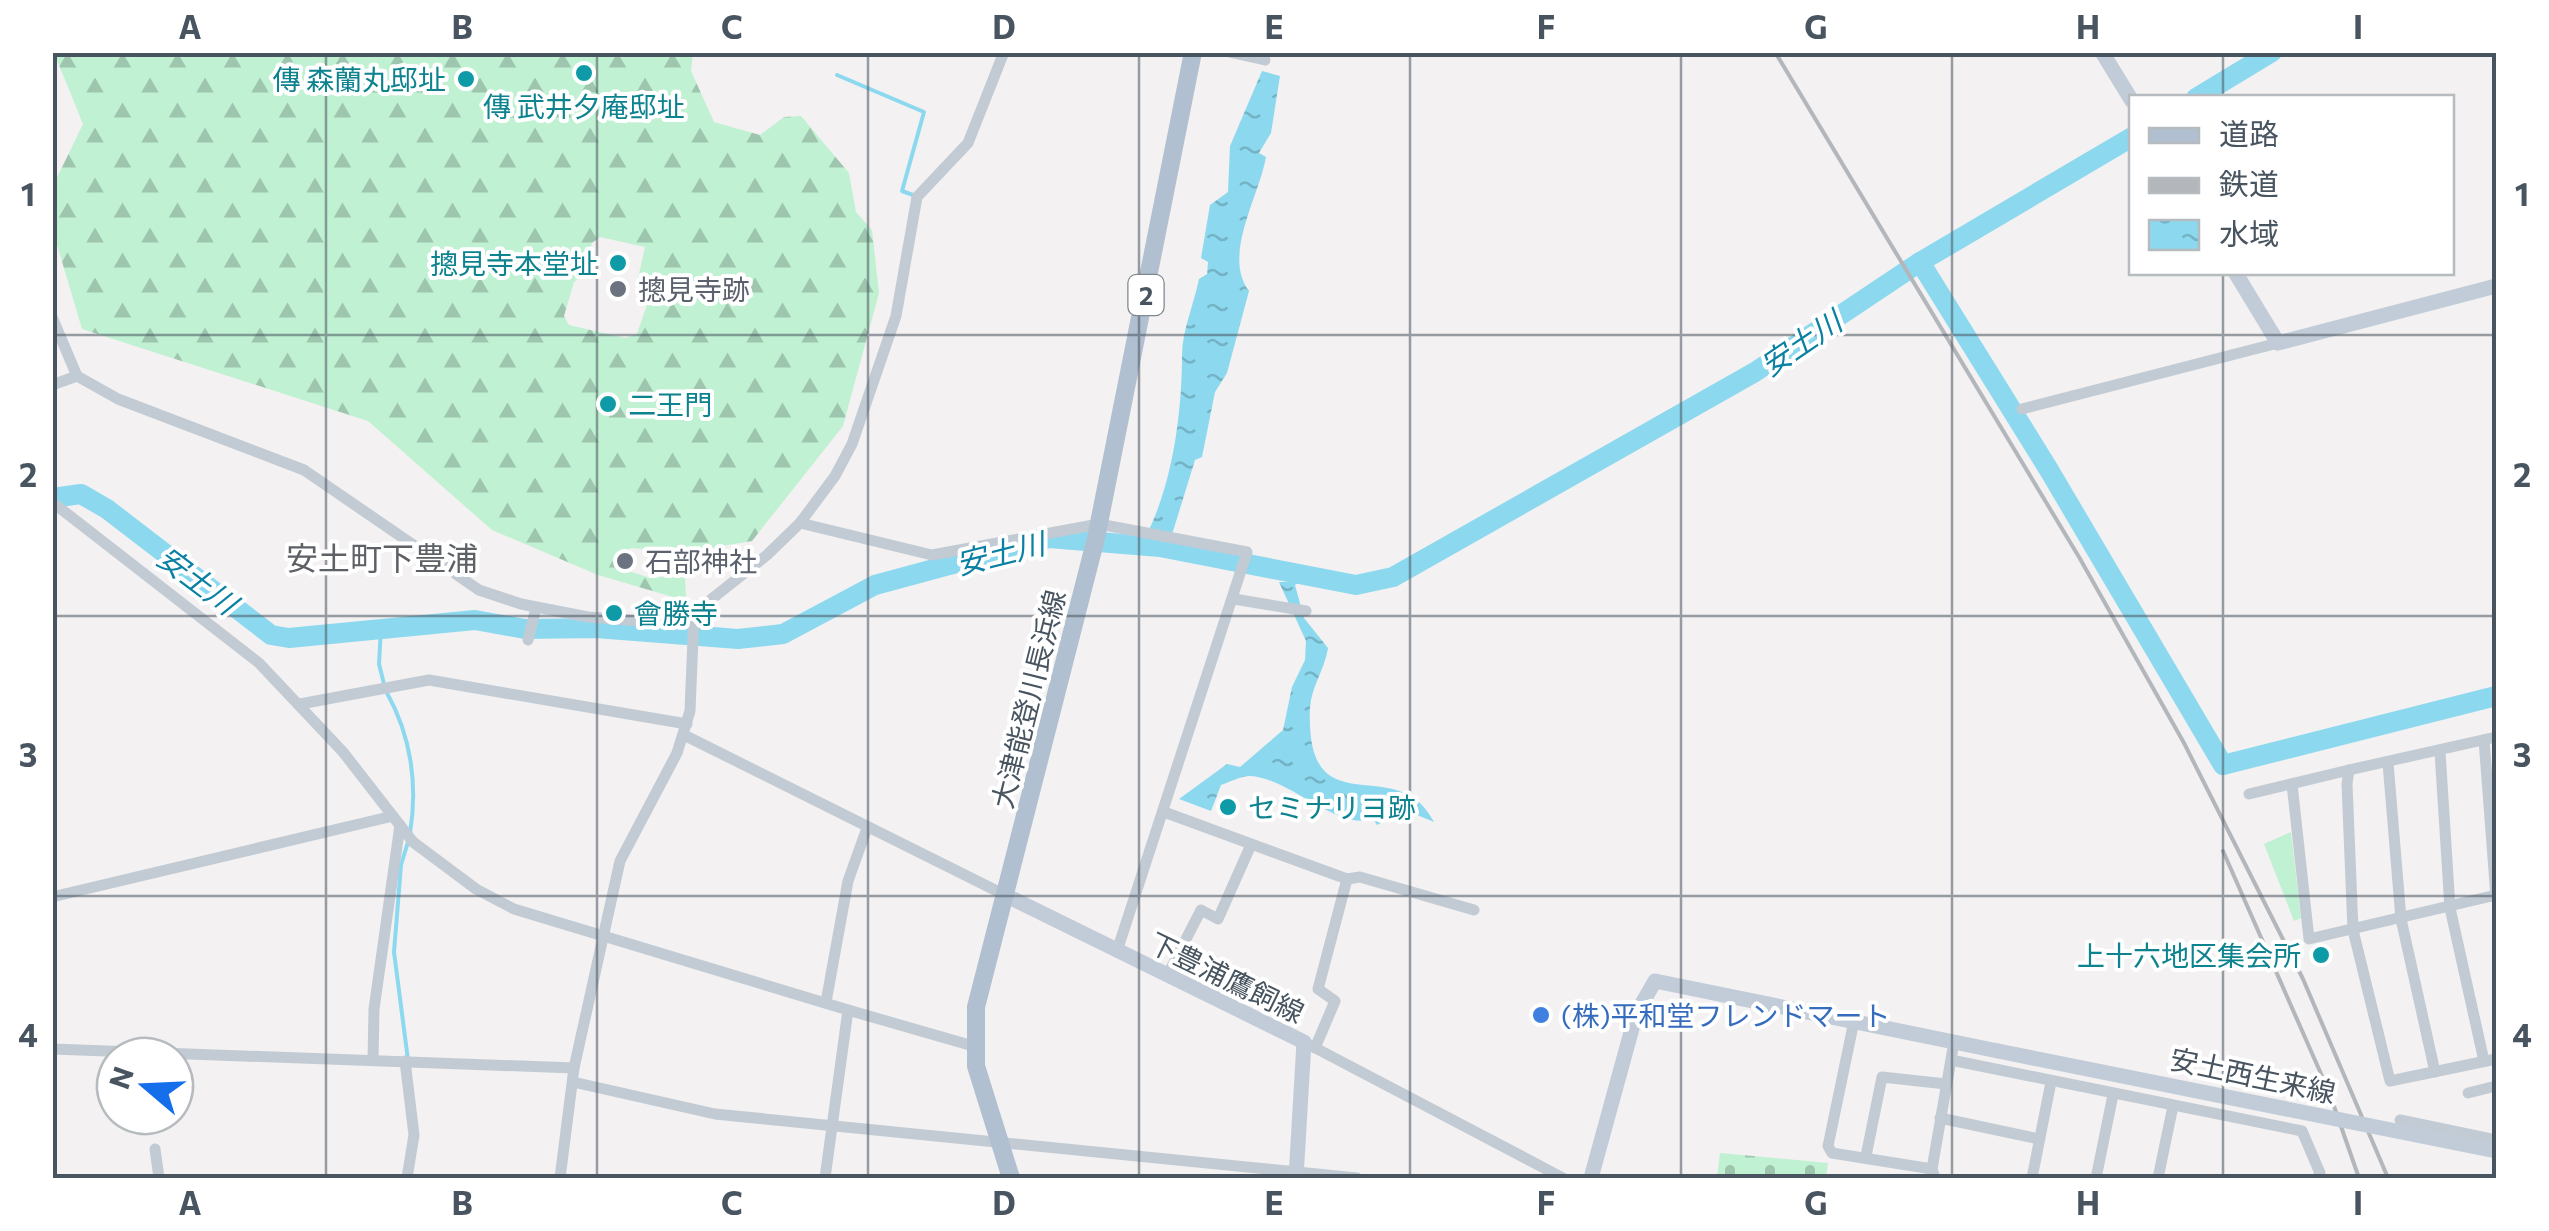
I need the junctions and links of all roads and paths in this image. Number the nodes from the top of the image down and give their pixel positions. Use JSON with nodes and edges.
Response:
{"nodes":[{"id":1,"x":1004,"y":52,"type":"edge"},
{"id":2,"x":1193,"y":52,"type":"edge"},
{"id":3,"x":1229,"y":52,"type":"edge"},
{"id":4,"x":2102,"y":52,"type":"edge"},
{"id":5,"x":1266,"y":60,"type":"dead end"},
{"id":6,"x":2129,"y":97,"type":"edge"},
{"id":7,"x":2237,"y":275,"type":"edge"},
{"id":8,"x":2496,"y":286,"type":"edge"},
{"id":9,"x":52,"y":318,"type":"edge"},
{"id":10,"x":2278,"y":343,"type":"junction"},
{"id":11,"x":77,"y":376,"type":"junction"},
{"id":12,"x":52,"y":385,"type":"edge"},
{"id":13,"x":2022,"y":409,"type":"dead end"},
{"id":14,"x":52,"y":502,"type":"edge"},
{"id":15,"x":800,"y":523,"type":"junction"},
{"id":16,"x":1096,"y":536,"type":"junction"},
{"id":17,"x":1234,"y":599,"type":"junction"},
{"id":18,"x":536,"y":608,"type":"junction"},
{"id":19,"x":1306,"y":611,"type":"dead end"},
{"id":20,"x":694,"y":618,"type":"junction"},
{"id":21,"x":528,"y":640,"type":"dead end"},
{"id":22,"x":300,"y":704,"type":"junction"},
{"id":23,"x":685,"y":730,"type":"junction"},
{"id":24,"x":2490,"y":739,"type":"edge"},
{"id":25,"x":2440,"y":752,"type":"junction"},
{"id":26,"x":2388,"y":763,"type":"junction"},
{"id":27,"x":2349,"y":770,"type":"junction"},
{"id":28,"x":2292,"y":784,"type":"junction"},
{"id":29,"x":2248,"y":794,"type":"dead end"},
{"id":30,"x":1164,"y":812,"type":"junction"},
{"id":31,"x":399,"y":824,"type":"junction"},
{"id":32,"x":867,"y":828,"type":"junction"},
{"id":33,"x":1250,"y":847,"type":"junction"},
{"id":34,"x":1347,"y":880,"type":"junction"},
{"id":35,"x":1007,"y":896,"type":"junction"},
{"id":36,"x":2496,"y":896,"type":"edge"},
{"id":37,"x":52,"y":897,"type":"edge"},
{"id":38,"x":2450,"y":908,"type":"junction"},
{"id":39,"x":1474,"y":910,"type":"dead end"},
{"id":40,"x":2401,"y":919,"type":"junction"},
{"id":41,"x":2353,"y":930,"type":"junction"},
{"id":42,"x":602,"y":934,"type":"junction"},
{"id":43,"x":1117,"y":952,"type":"junction"},
{"id":44,"x":1166,"y":976,"type":"junction"},
{"id":45,"x":826,"y":1002,"type":"junction"},
{"id":46,"x":848,"y":1010,"type":"junction"},
{"id":47,"x":1854,"y":1021,"type":"junction"},
{"id":48,"x":1954,"y":1042,"type":"junction"},
{"id":49,"x":1309,"y":1045,"type":"junction"},
{"id":50,"x":972,"y":1046,"type":"junction"},
{"id":51,"x":52,"y":1049,"type":"edge"},
{"id":52,"x":373,"y":1060,"type":"junction"},
{"id":53,"x":1952,"y":1060,"type":"junction"},
{"id":54,"x":2490,"y":1060,"type":"edge"},
{"id":55,"x":405,"y":1061,"type":"junction"},
{"id":56,"x":574,"y":1068,"type":"junction"},
{"id":57,"x":2435,"y":1072,"type":"junction"},
{"id":58,"x":574,"y":1082,"type":"junction"},
{"id":59,"x":2051,"y":1082,"type":"junction"},
{"id":60,"x":1946,"y":1084,"type":"junction"},
{"id":61,"x":2496,"y":1086,"type":"edge"},
{"id":62,"x":2468,"y":1092,"type":"dead end"},
{"id":63,"x":2113,"y":1096,"type":"junction"},
{"id":64,"x":2173,"y":1106,"type":"junction"},
{"id":65,"x":1940,"y":1118,"type":"junction"},
{"id":66,"x":2400,"y":1120,"type":"dead end"},
{"id":67,"x":832,"y":1125,"type":"junction"},
{"id":68,"x":2039,"y":1139,"type":"junction"},
{"id":69,"x":998,"y":1140,"type":"junction"},
{"id":70,"x":2496,"y":1140,"type":"edge"},
{"id":71,"x":155,"y":1148,"type":"dead end"},
{"id":72,"x":2496,"y":1151,"type":"edge"},
{"id":73,"x":1866,"y":1156,"type":"junction"},
{"id":74,"x":1933,"y":1174,"type":"edge"},
{"id":75,"x":1296,"y":1176,"type":"edge"},
{"id":76,"x":159,"y":1178,"type":"edge"},
{"id":77,"x":408,"y":1178,"type":"edge"},
{"id":78,"x":560,"y":1178,"type":"edge"},
{"id":79,"x":825,"y":1178,"type":"edge"},
{"id":80,"x":1011,"y":1178,"type":"edge"},
{"id":81,"x":1357,"y":1178,"type":"edge"},
{"id":82,"x":1563,"y":1178,"type":"edge"},
{"id":83,"x":1590,"y":1178,"type":"edge"},
{"id":84,"x":2032,"y":1178,"type":"edge"},
{"id":85,"x":2096,"y":1178,"type":"edge"},
{"id":86,"x":2158,"y":1178,"type":"edge"},
{"id":87,"x":2317,"y":1178,"type":"edge"}],
"edges":[{"from":1,"to":15,"type":"street"},
{"from":2,"to":16,"type":"main road","name":"大津能登川長浜線","number":"2"},
{"from":3,"to":5,"type":"street"},
{"from":4,"to":6,"type":"main road"},
{"from":7,"to":10,"type":"main road"},
{"from":8,"to":10,"type":"main road"},
{"from":9,"to":11,"type":"street"},
{"from":10,"to":13,"type":"street"},
{"from":11,"to":12,"type":"street"},
{"from":11,"to":18,"type":"street"},
{"from":14,"to":22,"type":"street"},
{"from":15,"to":16,"type":"street"},
{"from":15,"to":20,"type":"street"},
{"from":16,"to":17,"type":"street"},
{"from":16,"to":35,"type":"main road","name":"大津能登川長浜線","number":"2"},
{"from":17,"to":19,"type":"street"},
{"from":17,"to":30,"type":"street"},
{"from":18,"to":20,"type":"street"},
{"from":18,"to":21,"type":"street"},
{"from":20,"to":23,"type":"street"},
{"from":22,"to":23,"type":"street"},
{"from":22,"to":31,"type":"street"},
{"from":23,"to":32,"type":"street"},
{"from":23,"to":42,"type":"street"},
{"from":24,"to":25,"type":"street"},
{"from":24,"to":36,"type":"street"},
{"from":25,"to":26,"type":"street"},
{"from":25,"to":38,"type":"street"},
{"from":26,"to":27,"type":"street"},
{"from":26,"to":40,"type":"street"},
{"from":27,"to":28,"type":"street"},
{"from":27,"to":41,"type":"street"},
{"from":28,"to":29,"type":"street"},
{"from":28,"to":41,"type":"street"},
{"from":30,"to":33,"type":"street"},
{"from":30,"to":43,"type":"street"},
{"from":31,"to":37,"type":"street"},
{"from":31,"to":42,"type":"street"},
{"from":31,"to":52,"type":"street"},
{"from":32,"to":35,"type":"street"},
{"from":32,"to":45,"type":"street"},
{"from":33,"to":34,"type":"street"},
{"from":33,"to":44,"type":"street"},
{"from":34,"to":39,"type":"street"},
{"from":34,"to":49,"type":"street"},
{"from":35,"to":43,"type":"main road","name":"下豊浦鷹飼線"},
{"from":35,"to":50,"type":"main road","name":"大津能登川長浜線","number":"2"},
{"from":36,"to":38,"type":"street"},
{"from":38,"to":40,"type":"street"},
{"from":38,"to":54,"type":"street"},
{"from":40,"to":41,"type":"street"},
{"from":40,"to":57,"type":"street"},
{"from":41,"to":57,"type":"street"},
{"from":42,"to":45,"type":"street"},
{"from":42,"to":56,"type":"street"},
{"from":43,"to":44,"type":"main road","name":"下豊浦鷹飼線"},
{"from":44,"to":49,"type":"main road","name":"下豊浦鷹飼線"},
{"from":45,"to":46,"type":"street"},
{"from":46,"to":50,"type":"street"},
{"from":46,"to":67,"type":"street"},
{"from":47,"to":48,"type":"main road","name":"安土西生来線"},
{"from":47,"to":73,"type":"street"},
{"from":47,"to":83,"type":"main road","name":"安土西生来線"},
{"from":48,"to":53,"type":"street"},
{"from":48,"to":72,"type":"main road","name":"安土西生来線","bridge":true},
{"from":49,"to":75,"type":"main road","name":"下豊浦鷹飼線"},
{"from":49,"to":82,"type":"street"},
{"from":50,"to":69,"type":"main road","name":"大津能登川長浜線","number":"2"},
{"from":51,"to":52,"type":"street"},
{"from":52,"to":55,"type":"street"},
{"from":53,"to":59,"type":"street"},
{"from":53,"to":60,"type":"street"},
{"from":54,"to":57,"type":"street"},
{"from":55,"to":56,"type":"street"},
{"from":55,"to":77,"type":"street"},
{"from":56,"to":58,"type":"street"},
{"from":58,"to":67,"type":"street"},
{"from":58,"to":78,"type":"street"},
{"from":59,"to":63,"type":"street"},
{"from":59,"to":68,"type":"street"},
{"from":60,"to":65,"type":"street"},
{"from":60,"to":73,"type":"street"},
{"from":61,"to":62,"type":"street"},
{"from":63,"to":64,"type":"street"},
{"from":63,"to":85,"type":"street"},
{"from":64,"to":86,"type":"street"},
{"from":64,"to":87,"type":"street"},
{"from":65,"to":68,"type":"street"},
{"from":65,"to":74,"type":"street"},
{"from":66,"to":70,"type":"street"},
{"from":67,"to":69,"type":"street"},
{"from":67,"to":79,"type":"street"},
{"from":68,"to":84,"type":"street"},
{"from":69,"to":75,"type":"street"},
{"from":69,"to":80,"type":"main road","name":"大津能登川長浜線","number":"2"},
{"from":71,"to":76,"type":"street"},
{"from":73,"to":74,"type":"street"},
{"from":75,"to":81,"type":"street"}]}
